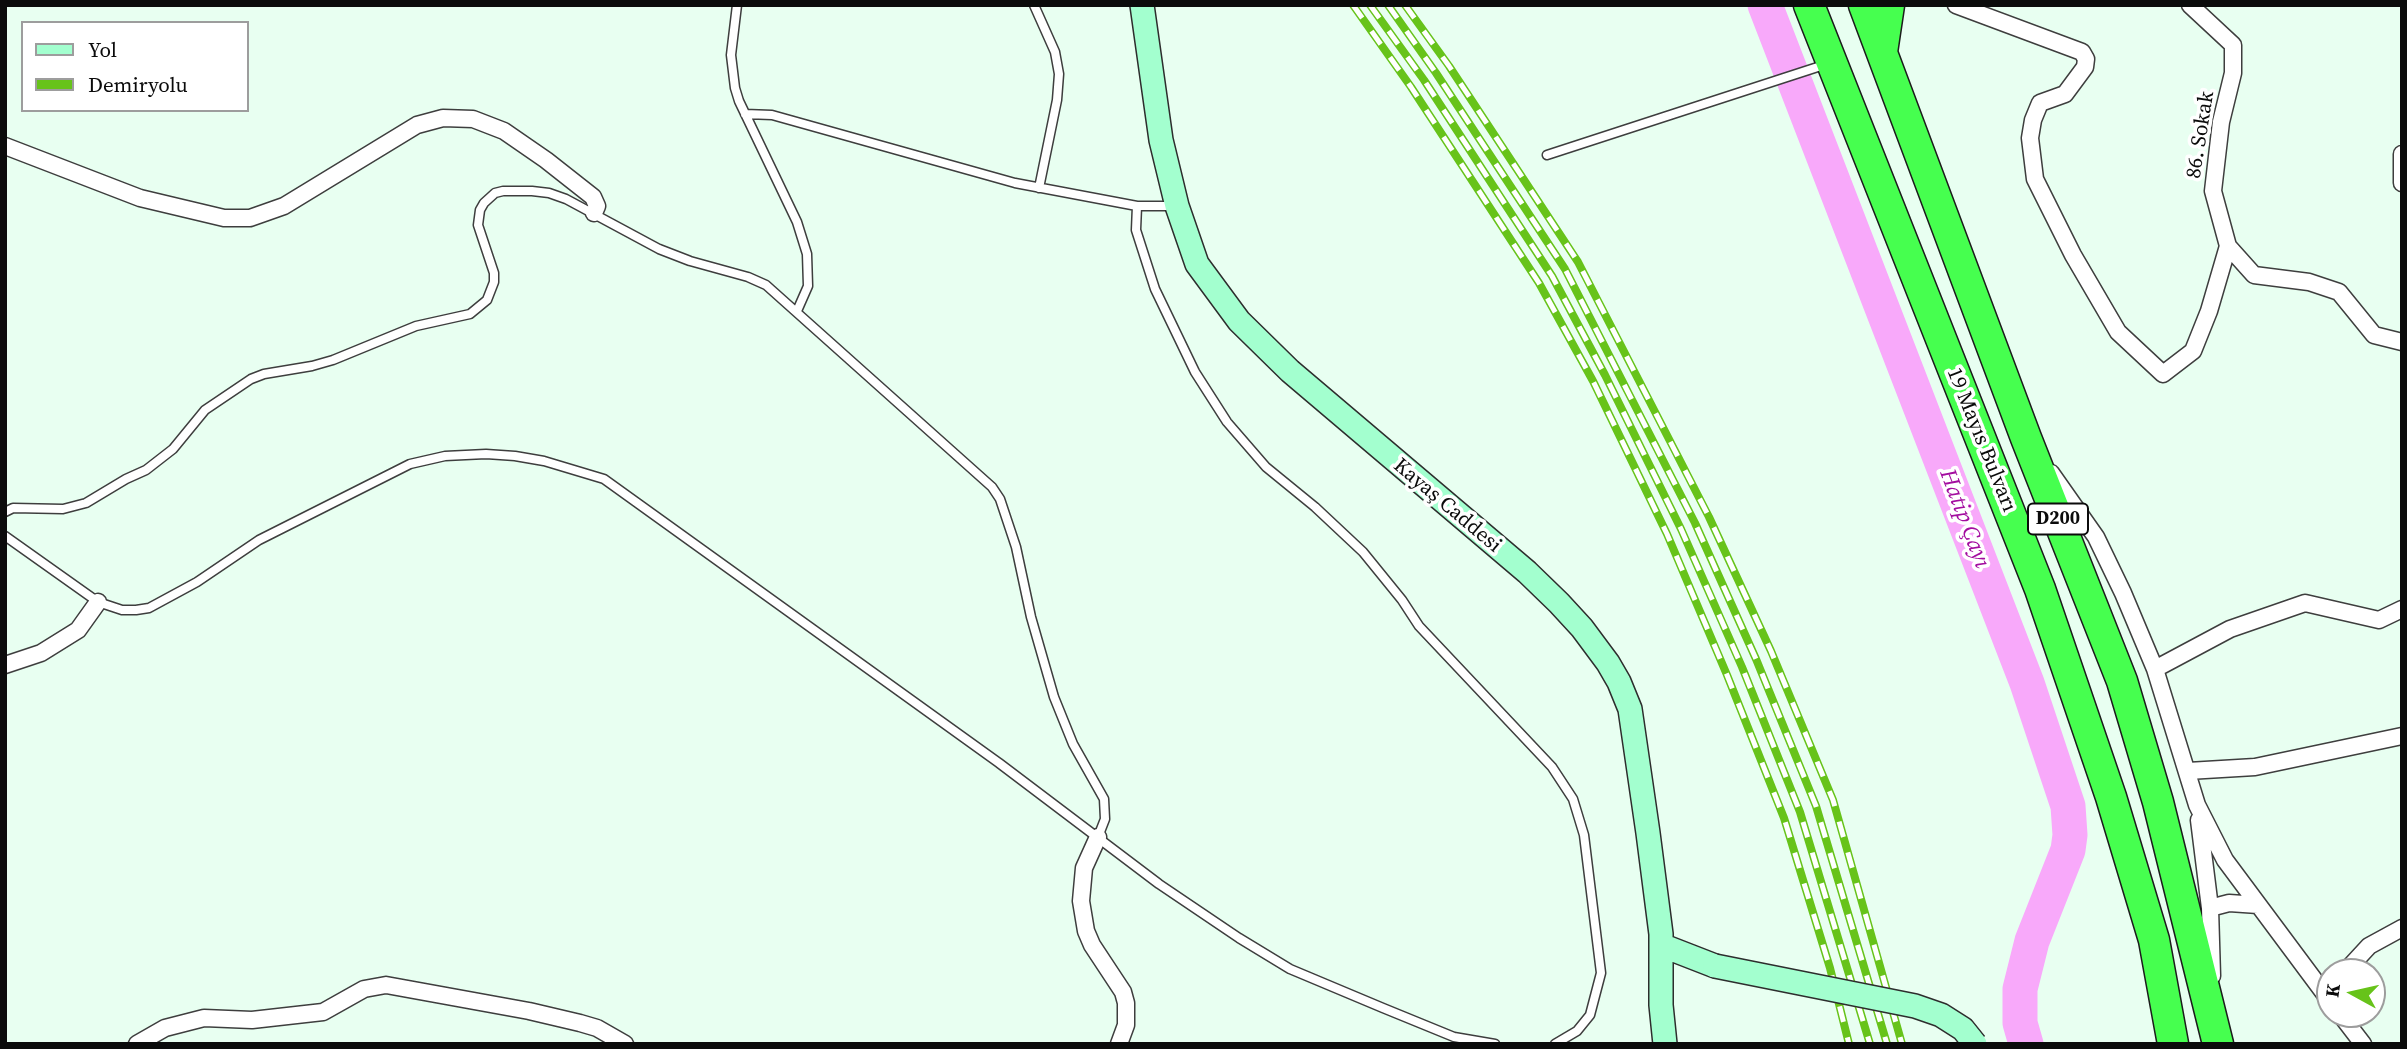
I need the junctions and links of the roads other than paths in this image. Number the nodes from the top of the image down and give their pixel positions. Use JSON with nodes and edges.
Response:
{"nodes":[{"id":1,"x":737,"y":5,"type":"edge"},
{"id":2,"x":1034,"y":5,"type":"edge"},
{"id":3,"x":1142,"y":5,"type":"edge"},
{"id":4,"x":1864,"y":5,"type":"edge"},
{"id":5,"x":1889,"y":5,"type":"edge"},
{"id":6,"x":1956,"y":5,"type":"edge"},
{"id":7,"x":2190,"y":5,"type":"edge"},
{"id":8,"x":1812,"y":7,"type":"edge"},
{"id":9,"x":1881,"y":56,"type":"junction"},
{"id":10,"x":1820,"y":67,"type":"junction"},
{"id":11,"x":745,"y":114,"type":"junction"},
{"id":12,"x":5,"y":146,"type":"edge"},
{"id":13,"x":2402,"y":154,"type":"edge"},
{"id":14,"x":1547,"y":155,"type":"dead end"},
{"id":15,"x":2402,"y":183,"type":"edge"},
{"id":16,"x":1039,"y":188,"type":"junction"},
{"id":17,"x":1137,"y":206,"type":"junction"},
{"id":18,"x":1177,"y":206,"type":"junction"},
{"id":19,"x":594,"y":213,"type":"junction"},
{"id":20,"x":2228,"y":246,"type":"junction"},
{"id":21,"x":797,"y":311,"type":"junction"},
{"id":22,"x":2402,"y":342,"type":"edge"},
{"id":23,"x":2026,"y":438,"type":"junction"},
{"id":24,"x":5,"y":512,"type":"edge"},
{"id":25,"x":5,"y":536,"type":"edge"},
{"id":26,"x":98,"y":601,"type":"junction"},
{"id":27,"x":2402,"y":609,"type":"edge"},
{"id":28,"x":5,"y":665,"type":"edge"},
{"id":29,"x":2155,"y":669,"type":"junction"},
{"id":30,"x":2402,"y":736,"type":"edge"},
{"id":31,"x":2188,"y":771,"type":"junction"},
{"id":32,"x":2196,"y":805,"type":"junction"},
{"id":33,"x":1098,"y":837,"type":"junction"},
{"id":34,"x":2258,"y":905,"type":"junction"},
{"id":35,"x":2210,"y":908,"type":"junction"},
{"id":36,"x":2402,"y":928,"type":"edge"},
{"id":37,"x":1661,"y":945,"type":"junction"},
{"id":38,"x":2358,"y":958,"type":"edge"},
{"id":39,"x":2316,"y":979,"type":"edge"},
{"id":40,"x":2351,"y":1028,"type":"edge"},
{"id":41,"x":2216,"y":1034,"type":"edge"},
{"id":42,"x":137,"y":1044,"type":"edge"},
{"id":43,"x":625,"y":1044,"type":"edge"},
{"id":44,"x":1119,"y":1044,"type":"edge"},
{"id":45,"x":1495,"y":1044,"type":"edge"},
{"id":46,"x":1555,"y":1044,"type":"edge"},
{"id":47,"x":1665,"y":1044,"type":"edge"},
{"id":48,"x":1975,"y":1044,"type":"edge"},
{"id":49,"x":2173,"y":1044,"type":"edge"},
{"id":50,"x":2363,"y":1044,"type":"edge"}],
"edges":[{"from":1,"to":11,"type":"lane"},
{"from":2,"to":16,"type":"lane"},
{"from":3,"to":18,"type":"street","name":"Kayaş Caddesi"},
{"from":4,"to":9,"type":"highway","name":"19 Mayıs Bulvarı","number":"D200"},
{"from":5,"to":9,"type":"highway"},
{"from":6,"to":20,"type":"street"},
{"from":7,"to":20,"type":"street","name":"86. Sokak"},
{"from":8,"to":10,"type":"highway","name":"19 Mayıs Bulvarı","number":"D200"},
{"from":9,"to":23,"type":"highway","name":"19 Mayıs Bulvarı","number":"D200"},
{"from":10,"to":14,"type":"lane"},
{"from":10,"to":49,"type":"highway","name":"19 Mayıs Bulvarı","number":"D200"},
{"from":11,"to":16,"type":"lane"},
{"from":11,"to":21,"type":"lane"},
{"from":12,"to":19,"type":"street"},
{"from":13,"to":15,"type":"street"},
{"from":16,"to":17,"type":"lane"},
{"from":17,"to":18,"type":"lane"},
{"from":17,"to":46,"type":"lane"},
{"from":18,"to":37,"type":"street","name":"Kayaş Caddesi"},
{"from":19,"to":21,"type":"lane"},
{"from":19,"to":24,"type":"lane"},
{"from":20,"to":22,"type":"street","name":"86. Sokak"},
{"from":21,"to":33,"type":"lane"},
{"from":23,"to":29,"type":"street"},
{"from":23,"to":41,"type":"highway","name":"19 Mayıs Bulvarı","number":"D200"},
{"from":25,"to":26,"type":"lane"},
{"from":26,"to":28,"type":"street"},
{"from":26,"to":33,"type":"lane"},
{"from":27,"to":29,"type":"street"},
{"from":29,"to":31,"type":"street"},
{"from":30,"to":31,"type":"street"},
{"from":31,"to":32,"type":"street"},
{"from":32,"to":34,"type":"street"},
{"from":32,"to":35,"type":"street"},
{"from":33,"to":44,"type":"street"},
{"from":33,"to":45,"type":"lane"},
{"from":34,"to":35,"type":"street"},
{"from":34,"to":39,"type":"street"},
{"from":35,"to":41,"type":"street"},
{"from":36,"to":38,"type":"street"},
{"from":37,"to":47,"type":"street","name":"Kayaş Caddesi"},
{"from":37,"to":48,"type":"street","bridge":true},
{"from":40,"to":50,"type":"street"},
{"from":42,"to":43,"type":"street"}]}
